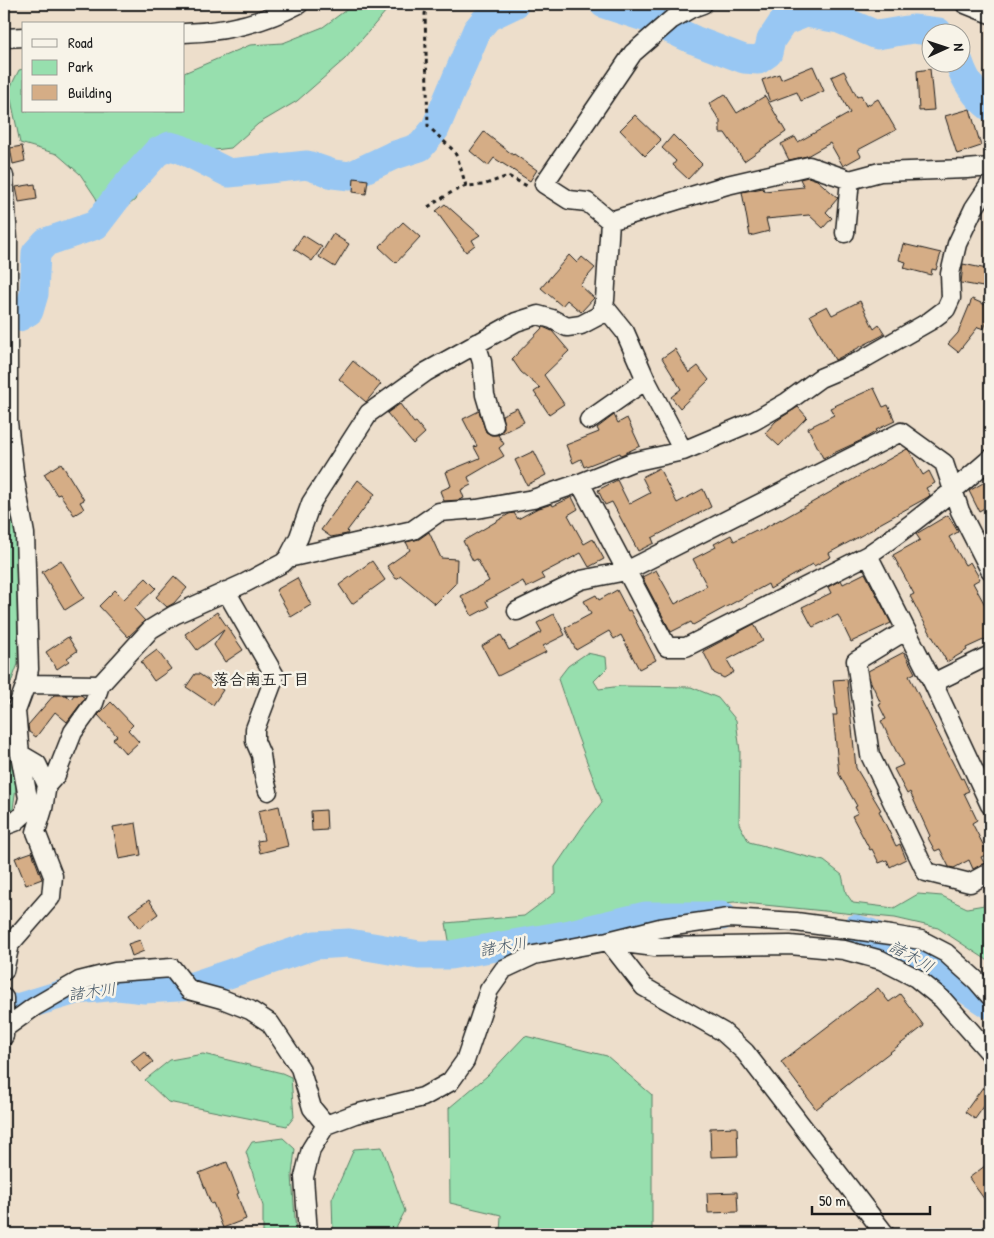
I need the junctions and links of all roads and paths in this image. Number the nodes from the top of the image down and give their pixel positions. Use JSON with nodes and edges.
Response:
{"nodes":[{"id":1,"x":299,"y":4,"type":"edge"},
{"id":2,"x":427,"y":4,"type":"edge"},
{"id":3,"x":703,"y":4,"type":"edge"},
{"id":4,"x":965,"y":4,"type":"edge"},
{"id":5,"x":990,"y":14,"type":"edge"},
{"id":6,"x":185,"y":33,"type":"edge"},
{"id":7,"x":22,"y":37,"type":"edge"},
{"id":8,"x":4,"y":38,"type":"edge"},
{"id":9,"x":990,"y":167,"type":"edge"},
{"id":10,"x":4,"y":176,"type":"edge"},
{"id":11,"x":850,"y":180,"type":"junction"},
{"id":12,"x":544,"y":184,"type":"junction"},
{"id":13,"x":990,"y":184,"type":"edge"},
{"id":14,"x":466,"y":186,"type":"junction"},
{"id":15,"x":428,"y":207,"type":"dead end"},
{"id":16,"x":610,"y":221,"type":"junction"},
{"id":17,"x":845,"y":234,"type":"dead end"},
{"id":18,"x":604,"y":306,"type":"junction"},
{"id":19,"x":6,"y":307,"type":"edge"},
{"id":20,"x":476,"y":344,"type":"junction"},
{"id":21,"x":646,"y":380,"type":"junction"},
{"id":22,"x":589,"y":420,"type":"dead end"},
{"id":23,"x":494,"y":425,"type":"dead end"},
{"id":24,"x":683,"y":451,"type":"junction"},
{"id":25,"x":990,"y":459,"type":"edge"},
{"id":26,"x":580,"y":483,"type":"junction"},
{"id":27,"x":954,"y":490,"type":"junction"},
{"id":28,"x":868,"y":555,"type":"junction"},
{"id":29,"x":288,"y":558,"type":"junction"},
{"id":30,"x":990,"y":570,"type":"edge"},
{"id":31,"x":626,"y":571,"type":"junction"},
{"id":32,"x":226,"y":591,"type":"junction"},
{"id":33,"x":517,"y":612,"type":"dead end"},
{"id":34,"x":905,"y":631,"type":"junction"},
{"id":35,"x":990,"y":655,"type":"edge"},
{"id":36,"x":933,"y":683,"type":"junction"},
{"id":37,"x":26,"y":684,"type":"junction"},
{"id":38,"x":100,"y":685,"type":"junction"},
{"id":39,"x":20,"y":754,"type":"junction"},
{"id":40,"x":47,"y":785,"type":"junction"},
{"id":41,"x":268,"y":791,"type":"dead end"},
{"id":42,"x":990,"y":805,"type":"edge"},
{"id":43,"x":4,"y":826,"type":"edge"},
{"id":44,"x":990,"y":872,"type":"edge"},
{"id":45,"x":608,"y":941,"type":"junction"},
{"id":46,"x":4,"y":971,"type":"edge"},
{"id":47,"x":990,"y":996,"type":"edge"},
{"id":48,"x":4,"y":998,"type":"edge"},
{"id":49,"x":4,"y":1033,"type":"edge"},
{"id":50,"x":990,"y":1053,"type":"edge"},
{"id":51,"x":326,"y":1125,"type":"junction"},
{"id":52,"x":308,"y":1234,"type":"edge"},
{"id":53,"x":885,"y":1234,"type":"edge"}],
"edges":[{"from":1,"to":6,"type":"street"},
{"from":2,"to":14,"type":"path"},
{"from":3,"to":12,"type":"street"},
{"from":4,"to":5,"type":"street"},
{"from":7,"to":8,"type":"street"},
{"from":9,"to":11,"type":"street"},
{"from":10,"to":19,"type":"street"},
{"from":11,"to":16,"type":"street"},
{"from":11,"to":17,"type":"street"},
{"from":12,"to":14,"type":"path"},
{"from":12,"to":16,"type":"street"},
{"from":13,"to":24,"type":"street"},
{"from":14,"to":15,"type":"path"},
{"from":16,"to":18,"type":"street"},
{"from":18,"to":20,"type":"street"},
{"from":18,"to":21,"type":"street"},
{"from":19,"to":37,"type":"street"},
{"from":20,"to":23,"type":"street"},
{"from":20,"to":29,"type":"street"},
{"from":21,"to":22,"type":"street"},
{"from":21,"to":24,"type":"street"},
{"from":24,"to":26,"type":"street"},
{"from":25,"to":27,"type":"street"},
{"from":26,"to":29,"type":"street"},
{"from":26,"to":31,"type":"street"},
{"from":27,"to":28,"type":"street"},
{"from":27,"to":30,"type":"street"},
{"from":27,"to":31,"type":"street"},
{"from":28,"to":31,"type":"street"},
{"from":28,"to":34,"type":"street"},
{"from":29,"to":32,"type":"street"},
{"from":31,"to":33,"type":"street"},
{"from":32,"to":38,"type":"street"},
{"from":32,"to":41,"type":"street"},
{"from":34,"to":36,"type":"street"},
{"from":34,"to":44,"type":"street"},
{"from":35,"to":36,"type":"street"},
{"from":36,"to":42,"type":"street"},
{"from":37,"to":38,"type":"street"},
{"from":37,"to":39,"type":"street"},
{"from":38,"to":40,"type":"street"},
{"from":39,"to":40,"type":"street"},
{"from":39,"to":43,"type":"street"},
{"from":40,"to":46,"type":"street"},
{"from":45,"to":47,"type":"street"},
{"from":45,"to":50,"type":"street"},
{"from":45,"to":51,"type":"street"},
{"from":45,"to":53,"type":"street"},
{"from":48,"to":49,"type":"street"},
{"from":49,"to":51,"type":"street"},
{"from":51,"to":52,"type":"street"}]}
